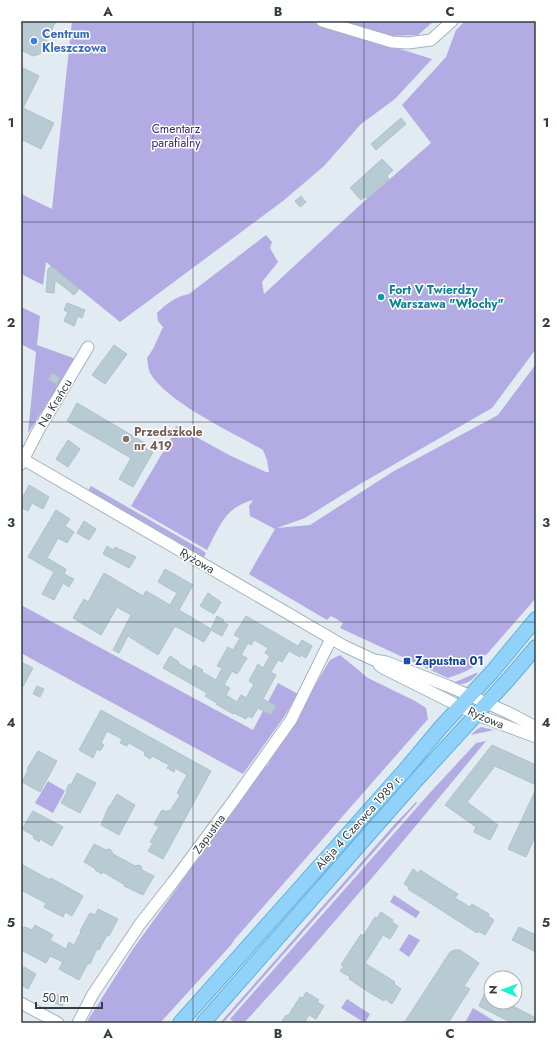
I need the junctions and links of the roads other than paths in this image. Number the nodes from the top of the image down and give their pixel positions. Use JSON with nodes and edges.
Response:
{"nodes":[{"id":1,"x":322,"y":21,"type":"edge"},
{"id":2,"x":452,"y":21,"type":"edge"},
{"id":3,"x":88,"y":347,"type":"dead end"},
{"id":4,"x":22,"y":461,"type":"edge"},
{"id":5,"x":536,"y":619,"type":"edge"},
{"id":6,"x":331,"y":639,"type":"junction"},
{"id":7,"x":536,"y":647,"type":"edge"},
{"id":8,"x":374,"y":660,"type":"junction"},
{"id":9,"x":470,"y":696,"type":"junction"},
{"id":10,"x":486,"y":704,"type":"junction"},
{"id":11,"x":460,"y":707,"type":"junction"},
{"id":12,"x":477,"y":715,"type":"junction"},
{"id":13,"x":536,"y":727,"type":"edge"},
{"id":14,"x":536,"y":737,"type":"edge"},
{"id":15,"x":21,"y":1002,"type":"edge"},
{"id":16,"x":58,"y":1023,"type":"edge"},
{"id":17,"x":78,"y":1023,"type":"edge"},
{"id":18,"x":180,"y":1023,"type":"edge"},
{"id":19,"x":203,"y":1023,"type":"edge"}],
"edges":[{"from":1,"to":2,"type":"street"},
{"from":3,"to":4,"type":"street","name":"Na Krańcu"},
{"from":4,"to":6,"type":"street","name":"Ryżowa"},
{"from":5,"to":9,"type":"main road","name":"Aleja 4 Czerwca 1989 r."},
{"from":6,"to":8,"type":"street","name":"Ryżowa"},
{"from":6,"to":17,"type":"street","name":"Zapustna"},
{"from":7,"to":10,"type":"main road","name":"Aleja 4 Czerwca 1989 r."},
{"from":8,"to":9,"type":"street","name":"Ryżowa"},
{"from":8,"to":11,"type":"street","name":"Ryżowa"},
{"from":9,"to":10,"type":"street","name":"Ryżowa"},
{"from":9,"to":11,"type":"main road","name":"Aleja 4 Czerwca 1989 r."},
{"from":10,"to":12,"type":"main road","name":"Aleja 4 Czerwca 1989 r."},
{"from":10,"to":13,"type":"street","name":"Ryżowa"},
{"from":11,"to":12,"type":"street","name":"Ryżowa"},
{"from":11,"to":18,"type":"main road","name":"Aleja 4 Czerwca 1989 r."},
{"from":12,"to":14,"type":"street","name":"Ryżowa"},
{"from":12,"to":19,"type":"main road","name":"Aleja 4 Czerwca 1989 r."},
{"from":15,"to":16,"type":"street"}]}
